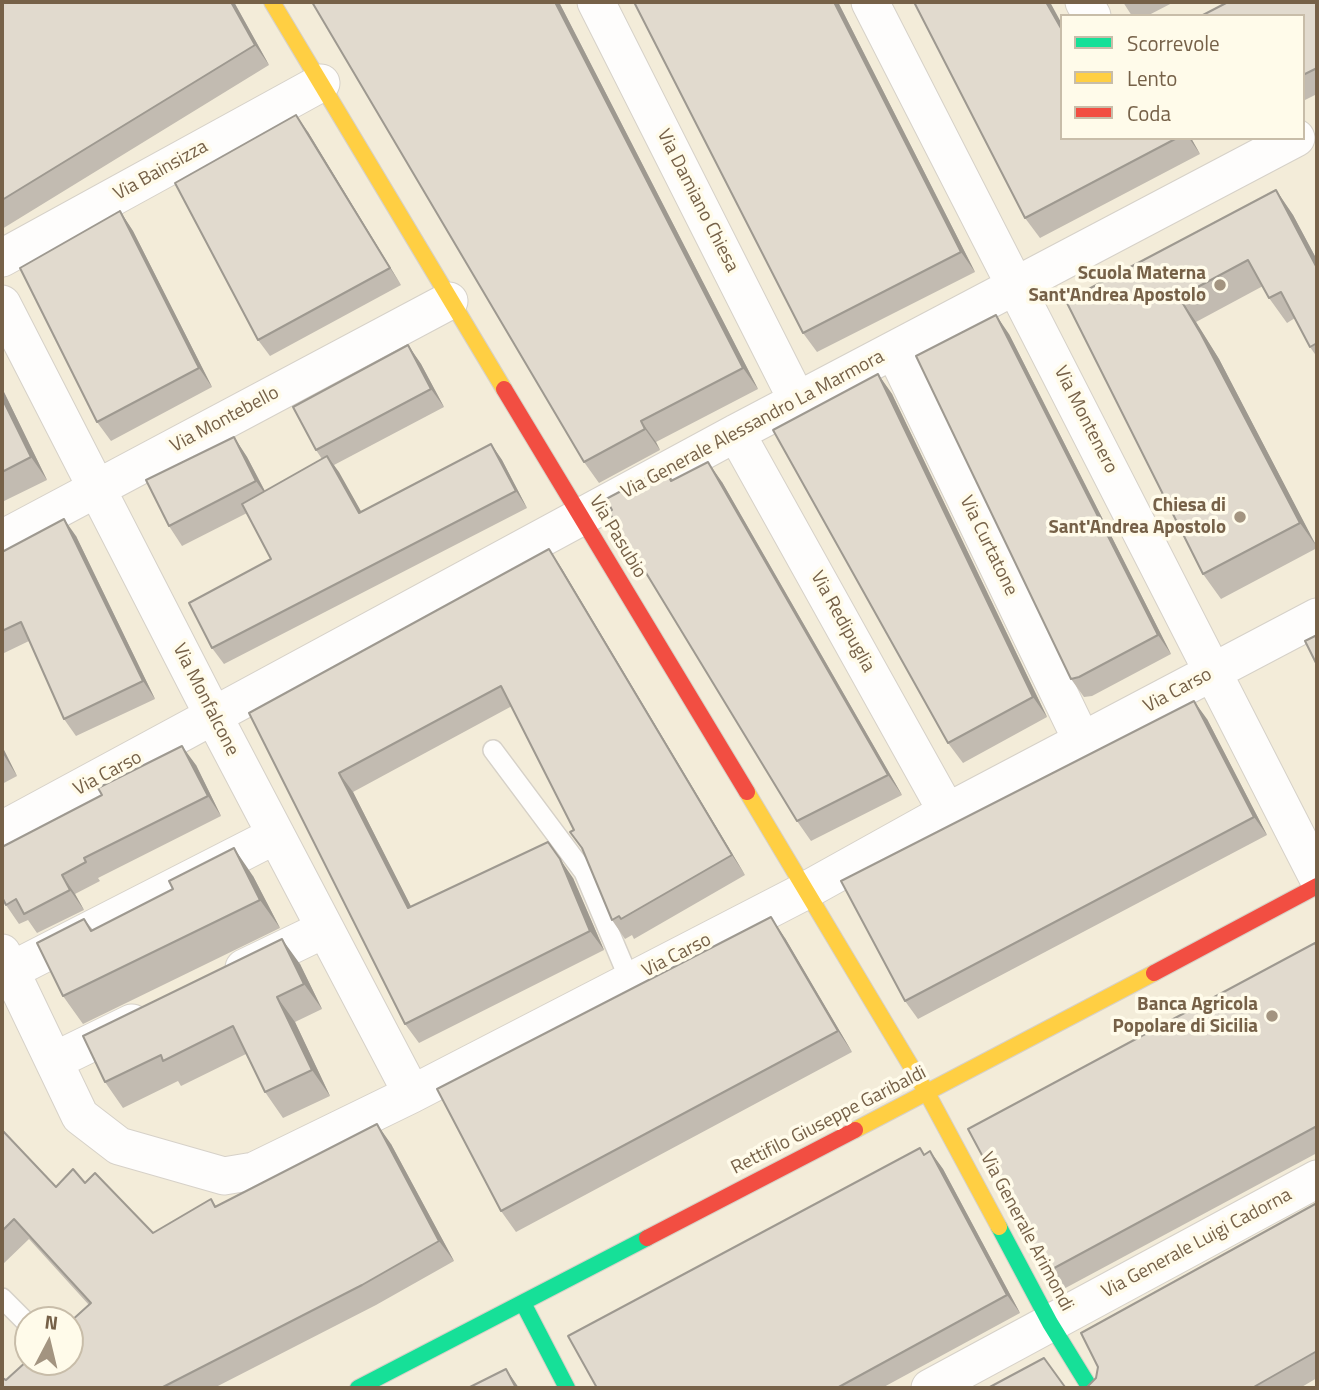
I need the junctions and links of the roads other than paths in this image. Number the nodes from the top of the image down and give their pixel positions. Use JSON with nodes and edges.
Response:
{"nodes":[{"id":1,"x":272,"y":2,"type":"edge"},
{"id":2,"x":596,"y":2,"type":"edge"},
{"id":3,"x":870,"y":2,"type":"edge"},
{"id":4,"x":321,"y":83,"type":"junction"},
{"id":5,"x":1288,"y":140,"type":"edge"},
{"id":6,"x":1237,"y":152,"type":"edge"},
{"id":7,"x":2,"y":258,"type":"edge"},
{"id":8,"x":1016,"y":286,"type":"junction"},
{"id":9,"x":449,"y":301,"type":"junction"},
{"id":10,"x":2,"y":304,"type":"edge"},
{"id":11,"x":894,"y":350,"type":"junction"},
{"id":12,"x":797,"y":400,"type":"junction"},
{"id":13,"x":736,"y":433,"type":"junction"},
{"id":14,"x":98,"y":488,"type":"junction"},
{"id":15,"x":580,"y":517,"type":"junction"},
{"id":16,"x":2,"y":539,"type":"edge"},
{"id":17,"x":1317,"y":617,"type":"edge"},
{"id":18,"x":1213,"y":672,"type":"junction"},
{"id":19,"x":214,"y":717,"type":"junction"},
{"id":20,"x":1082,"y":741,"type":"junction"},
{"id":21,"x":493,"y":750,"type":"dead end"},
{"id":22,"x":947,"y":812,"type":"junction"},
{"id":23,"x":2,"y":830,"type":"edge"},
{"id":24,"x":276,"y":835,"type":"junction"},
{"id":25,"x":1317,"y":876,"type":"edge"},
{"id":26,"x":1317,"y":886,"type":"edge"},
{"id":27,"x":805,"y":891,"type":"junction"},
{"id":28,"x":325,"y":929,"type":"junction"},
{"id":29,"x":6,"y":962,"type":"edge"},
{"id":30,"x":630,"y":981,"type":"junction"},
{"id":31,"x":214,"y":983,"type":"edge"},
{"id":32,"x":165,"y":1007,"type":"edge"},
{"id":33,"x":54,"y":1061,"type":"junction"},
{"id":34,"x":928,"y":1093,"type":"junction"},
{"id":35,"x":412,"y":1094,"type":"junction"},
{"id":36,"x":1317,"y":1179,"type":"edge"},
{"id":37,"x":523,"y":1303,"type":"junction"},
{"id":38,"x":1051,"y":1323,"type":"junction"},
{"id":39,"x":358,"y":1388,"type":"edge"},
{"id":40,"x":567,"y":1388,"type":"edge"},
{"id":41,"x":930,"y":1388,"type":"edge"},
{"id":42,"x":1090,"y":1388,"type":"edge"}],
"edges":[{"from":1,"to":4,"type":"street","name":"Via Pasubio"},
{"from":2,"to":12,"type":"street","name":"Via Damiano Chiesa"},
{"from":3,"to":8,"type":"street","name":"Via Montenero"},
{"from":4,"to":7,"type":"street","name":"Via Bainsizza"},
{"from":4,"to":9,"type":"street","name":"Via Pasubio"},
{"from":5,"to":6,"type":"street","name":"Via Generale Alessandro La Marmora"},
{"from":6,"to":8,"type":"street","name":"Via Generale Alessandro La Marmora"},
{"from":8,"to":11,"type":"street","name":"Via Generale Alessandro La Marmora"},
{"from":8,"to":18,"type":"street","name":"Via Montenero"},
{"from":9,"to":14,"type":"street","name":"Via Montebello"},
{"from":9,"to":15,"type":"street","name":"Via Pasubio"},
{"from":10,"to":14,"type":"street","name":"Via Monfalcone"},
{"from":11,"to":12,"type":"street","name":"Via Generale Alessandro La Marmora"},
{"from":11,"to":20,"type":"street","name":"Via Curtatone"},
{"from":12,"to":13,"type":"street","name":"Via Generale Alessandro La Marmora"},
{"from":13,"to":15,"type":"street","name":"Via Generale Alessandro La Marmora"},
{"from":13,"to":22,"type":"street","name":"Via Redipuglia"},
{"from":14,"to":16,"type":"street","name":"Via Montebello"},
{"from":14,"to":19,"type":"street","name":"Via Monfalcone"},
{"from":15,"to":19,"type":"street","name":"Via Generale Alessandro La Marmora"},
{"from":15,"to":27,"type":"street","name":"Via Pasubio"},
{"from":17,"to":18,"type":"street","name":"Via Carso"},
{"from":18,"to":20,"type":"street","name":"Via Carso"},
{"from":18,"to":25,"type":"street","name":"Via Montenero"},
{"from":19,"to":23,"type":"street","name":"Via Carso"},
{"from":19,"to":24,"type":"street","name":"Via Monfalcone"},
{"from":20,"to":22,"type":"street","name":"Via Carso"},
{"from":21,"to":30,"type":"lane"},
{"from":22,"to":27,"type":"street","name":"Via Carso"},
{"from":24,"to":28,"type":"street","name":"Via Monfalcone"},
{"from":24,"to":29,"type":"street","name":"Via Carso"},
{"from":26,"to":34,"type":"street","name":"Rettifilo Giuseppe Garibaldi"},
{"from":27,"to":30,"type":"street","name":"Via Carso"},
{"from":27,"to":34,"type":"street","name":"Via Pasubio"},
{"from":28,"to":31,"type":"street"},
{"from":28,"to":35,"type":"street","name":"Via Monfalcone"},
{"from":29,"to":33,"type":"street","name":"Via Carso"},
{"from":30,"to":35,"type":"street","name":"Via Carso"},
{"from":32,"to":33,"type":"street"},
{"from":33,"to":35,"type":"street","name":"Via Carso"},
{"from":34,"to":37,"type":"street","name":"Rettifilo Giuseppe Garibaldi"},
{"from":34,"to":38,"type":"street","name":"Via Generale Arimondi"},
{"from":36,"to":38,"type":"street","name":"Via Generale Luigi Cadorna"},
{"from":37,"to":39,"type":"street","name":"Rettifilo Giuseppe Garibaldi"},
{"from":37,"to":40,"type":"street"},
{"from":38,"to":41,"type":"street","name":"Via Generale Luigi Cadorna"},
{"from":38,"to":42,"type":"street","name":"Via Generale Arimondi"}]}
